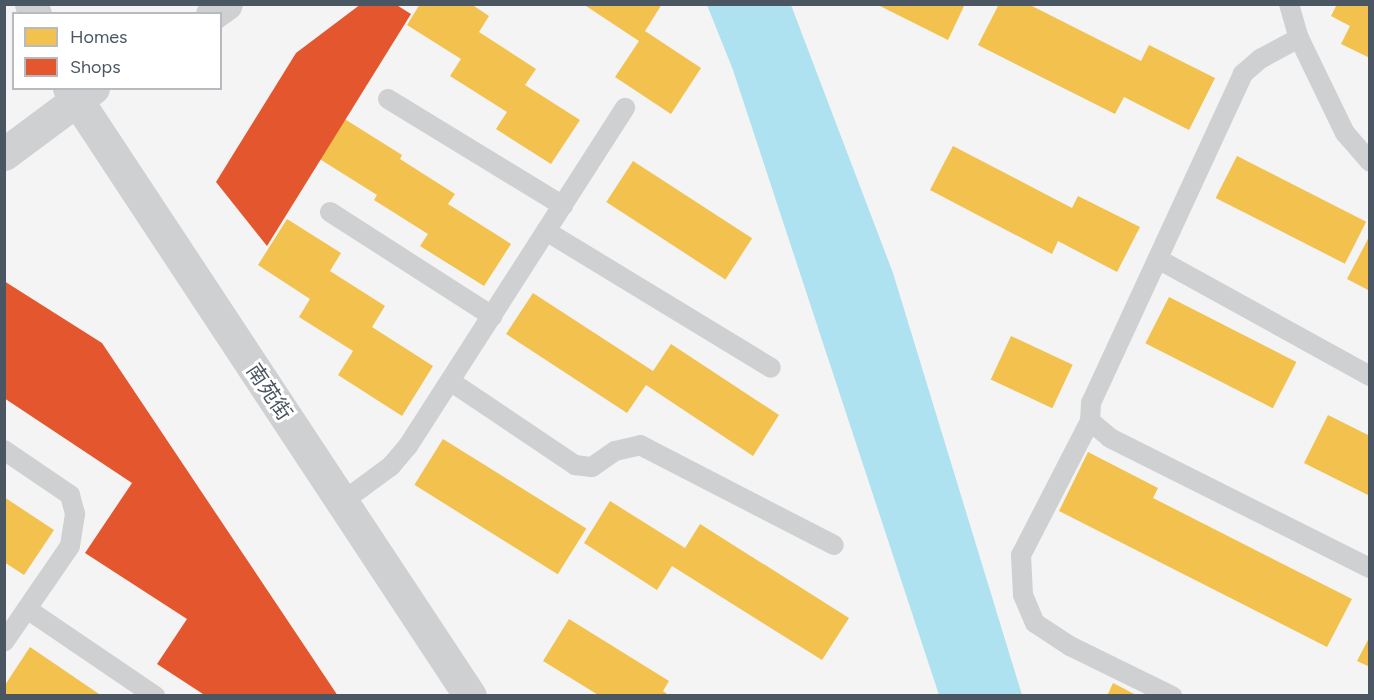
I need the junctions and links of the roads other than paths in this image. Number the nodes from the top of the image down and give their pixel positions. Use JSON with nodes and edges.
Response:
{"nodes":[{"id":1,"x":1289,"y":4,"type":"edge"},
{"id":2,"x":1299,"y":38,"type":"junction"},
{"id":3,"x":78,"y":92,"type":"edge"},
{"id":4,"x":388,"y":99,"type":"dead end"},
{"id":5,"x":625,"y":108,"type":"dead end"},
{"id":6,"x":4,"y":154,"type":"edge"},
{"id":7,"x":1370,"y":162,"type":"edge"},
{"id":8,"x":562,"y":206,"type":"junction"},
{"id":9,"x":330,"y":212,"type":"dead end"},
{"id":10,"x":546,"y":231,"type":"junction"},
{"id":11,"x":1158,"y":259,"type":"junction"},
{"id":12,"x":492,"y":315,"type":"junction"},
{"id":13,"x":771,"y":368,"type":"dead end"},
{"id":14,"x":1370,"y":376,"type":"edge"},
{"id":15,"x":450,"y":381,"type":"junction"},
{"id":16,"x":1090,"y":421,"type":"junction"},
{"id":17,"x":4,"y":450,"type":"edge"},
{"id":18,"x":342,"y":502,"type":"junction"},
{"id":19,"x":834,"y":545,"type":"dead end"},
{"id":20,"x":1370,"y":568,"type":"edge"},
{"id":21,"x":27,"y":609,"type":"junction"},
{"id":22,"x":4,"y":642,"type":"edge"},
{"id":23,"x":155,"y":696,"type":"edge"},
{"id":24,"x":470,"y":696,"type":"edge"},
{"id":25,"x":1172,"y":696,"type":"edge"}],
"edges":[{"from":1,"to":2,"type":"lane"},
{"from":2,"to":7,"type":"lane"},
{"from":2,"to":11,"type":"lane"},
{"from":3,"to":6,"type":"street"},
{"from":3,"to":18,"type":"street","name":"南苑街"},
{"from":4,"to":8,"type":"lane"},
{"from":5,"to":8,"type":"lane"},
{"from":8,"to":10,"type":"lane"},
{"from":9,"to":12,"type":"lane"},
{"from":10,"to":12,"type":"lane"},
{"from":10,"to":13,"type":"lane"},
{"from":11,"to":14,"type":"lane"},
{"from":11,"to":16,"type":"lane"},
{"from":12,"to":15,"type":"lane"},
{"from":15,"to":18,"type":"lane"},
{"from":15,"to":19,"type":"lane"},
{"from":16,"to":20,"type":"lane"},
{"from":16,"to":25,"type":"lane"},
{"from":17,"to":21,"type":"lane"},
{"from":18,"to":24,"type":"street","name":"南苑街"},
{"from":21,"to":22,"type":"lane"},
{"from":21,"to":23,"type":"lane"}]}
